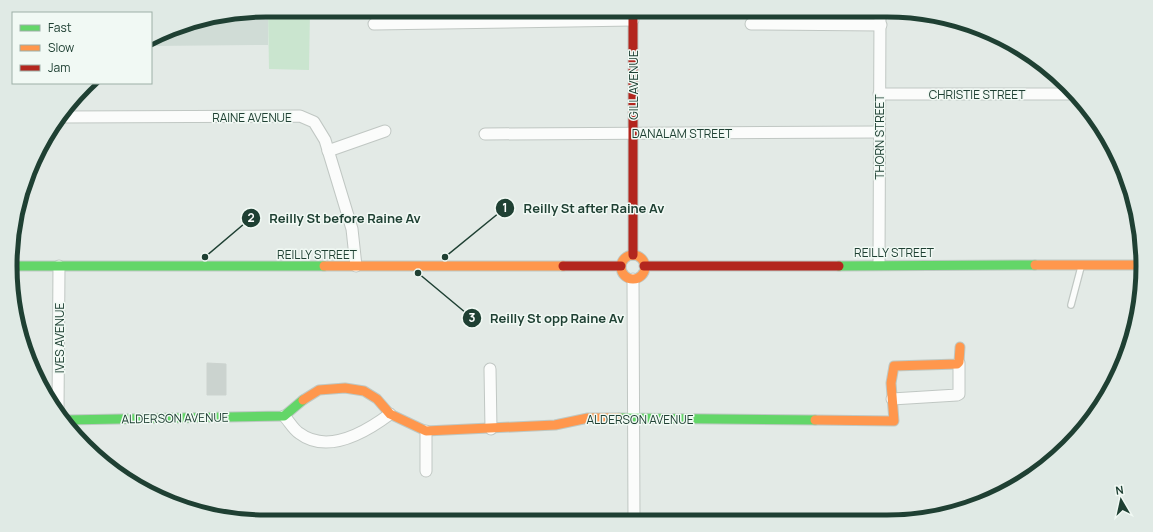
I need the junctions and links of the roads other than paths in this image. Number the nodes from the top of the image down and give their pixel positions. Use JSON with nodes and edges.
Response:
{"nodes":[{"id":1,"x":575,"y":17,"type":"edge"},
{"id":2,"x":633,"y":17,"type":"edge"},
{"id":3,"x":880,"y":17,"type":"edge"},
{"id":4,"x":374,"y":24,"type":"dead end"},
{"id":5,"x":751,"y":24,"type":"dead end"},
{"id":6,"x":881,"y":25,"type":"junction"},
{"id":7,"x":879,"y":94,"type":"junction"},
{"id":8,"x":1067,"y":94,"type":"edge"},
{"id":9,"x":66,"y":117,"type":"edge"},
{"id":10,"x":385,"y":131,"type":"dead end"},
{"id":11,"x":879,"y":132,"type":"junction"},
{"id":12,"x":633,"y":133,"type":"junction"},
{"id":13,"x":485,"y":134,"type":"dead end"},
{"id":14,"x":328,"y":151,"type":"junction"},
{"id":15,"x":633,"y":255,"type":"junction"},
{"id":16,"x":879,"y":264,"type":"junction"},
{"id":17,"x":1082,"y":265,"type":"junction"},
{"id":18,"x":1136,"y":265,"type":"edge"},
{"id":19,"x":17,"y":266,"type":"edge"},
{"id":20,"x":59,"y":266,"type":"junction"},
{"id":21,"x":356,"y":266,"type":"junction"},
{"id":22,"x":621,"y":266,"type":"junction"},
{"id":23,"x":644,"y":266,"type":"junction"},
{"id":24,"x":633,"y":279,"type":"junction"},
{"id":25,"x":1071,"y":305,"type":"dead end"},
{"id":26,"x":960,"y":347,"type":"dead end"},
{"id":27,"x":959,"y":363,"type":"junction"},
{"id":28,"x":490,"y":370,"type":"dead end"},
{"id":29,"x":892,"y":399,"type":"junction"},
{"id":30,"x":58,"y":403,"type":"edge"},
{"id":31,"x":390,"y":414,"type":"junction"},
{"id":32,"x":284,"y":416,"type":"junction"},
{"id":33,"x":634,"y":418,"type":"junction"},
{"id":34,"x":70,"y":420,"type":"edge"},
{"id":35,"x":490,"y":429,"type":"junction"},
{"id":36,"x":426,"y":430,"type":"junction"},
{"id":37,"x":426,"y":471,"type":"dead end"},
{"id":38,"x":634,"y":515,"type":"edge"}],
"edges":[{"from":1,"to":4,"type":"street"},
{"from":2,"to":12,"type":"street","name":"GILL AVENUE"},
{"from":3,"to":6,"type":"street","name":"THORN STREET"},
{"from":5,"to":6,"type":"street"},
{"from":6,"to":7,"type":"street","name":"THORN STREET"},
{"from":7,"to":8,"type":"street","name":"CHRISTIE STREET"},
{"from":7,"to":11,"type":"street","name":"THORN STREET"},
{"from":9,"to":14,"type":"street","name":"RAINE AVENUE"},
{"from":10,"to":14,"type":"street"},
{"from":11,"to":12,"type":"street","name":"DANALAM STREET"},
{"from":11,"to":16,"type":"street","name":"THORN STREET"},
{"from":12,"to":13,"type":"street","name":"DANALAM STREET"},
{"from":12,"to":15,"type":"street","name":"GILL AVENUE"},
{"from":14,"to":21,"type":"street","name":"RAINE AVENUE"},
{"from":15,"to":22,"type":"street"},
{"from":15,"to":23,"type":"street"},
{"from":16,"to":17,"type":"street","name":"REILLY STREET"},
{"from":16,"to":23,"type":"street","name":"REILLY STREET"},
{"from":17,"to":18,"type":"street","name":"REILLY STREET"},
{"from":17,"to":25,"type":"lane"},
{"from":19,"to":20,"type":"street","name":"REILLY STREET"},
{"from":20,"to":21,"type":"street","name":"REILLY STREET"},
{"from":20,"to":30,"type":"street","name":"IVES AVENUE"},
{"from":21,"to":22,"type":"street","name":"REILLY STREET"},
{"from":22,"to":24,"type":"street"},
{"from":23,"to":24,"type":"street"},
{"from":24,"to":33,"type":"street"},
{"from":26,"to":27,"type":"street"},
{"from":27,"to":29,"type":"street"},
{"from":27,"to":29,"type":"street"},
{"from":28,"to":35,"type":"street"},
{"from":29,"to":33,"type":"street","name":"ALDERSON AVENUE"},
{"from":31,"to":32,"type":"street"},
{"from":31,"to":32,"type":"street","name":"ALDERSON AVENUE"},
{"from":31,"to":36,"type":"street","name":"ALDERSON AVENUE"},
{"from":32,"to":34,"type":"street","name":"ALDERSON AVENUE"},
{"from":33,"to":35,"type":"street","name":"ALDERSON AVENUE"},
{"from":33,"to":38,"type":"street"},
{"from":35,"to":36,"type":"street","name":"ALDERSON AVENUE"},
{"from":36,"to":37,"type":"street"}]}
